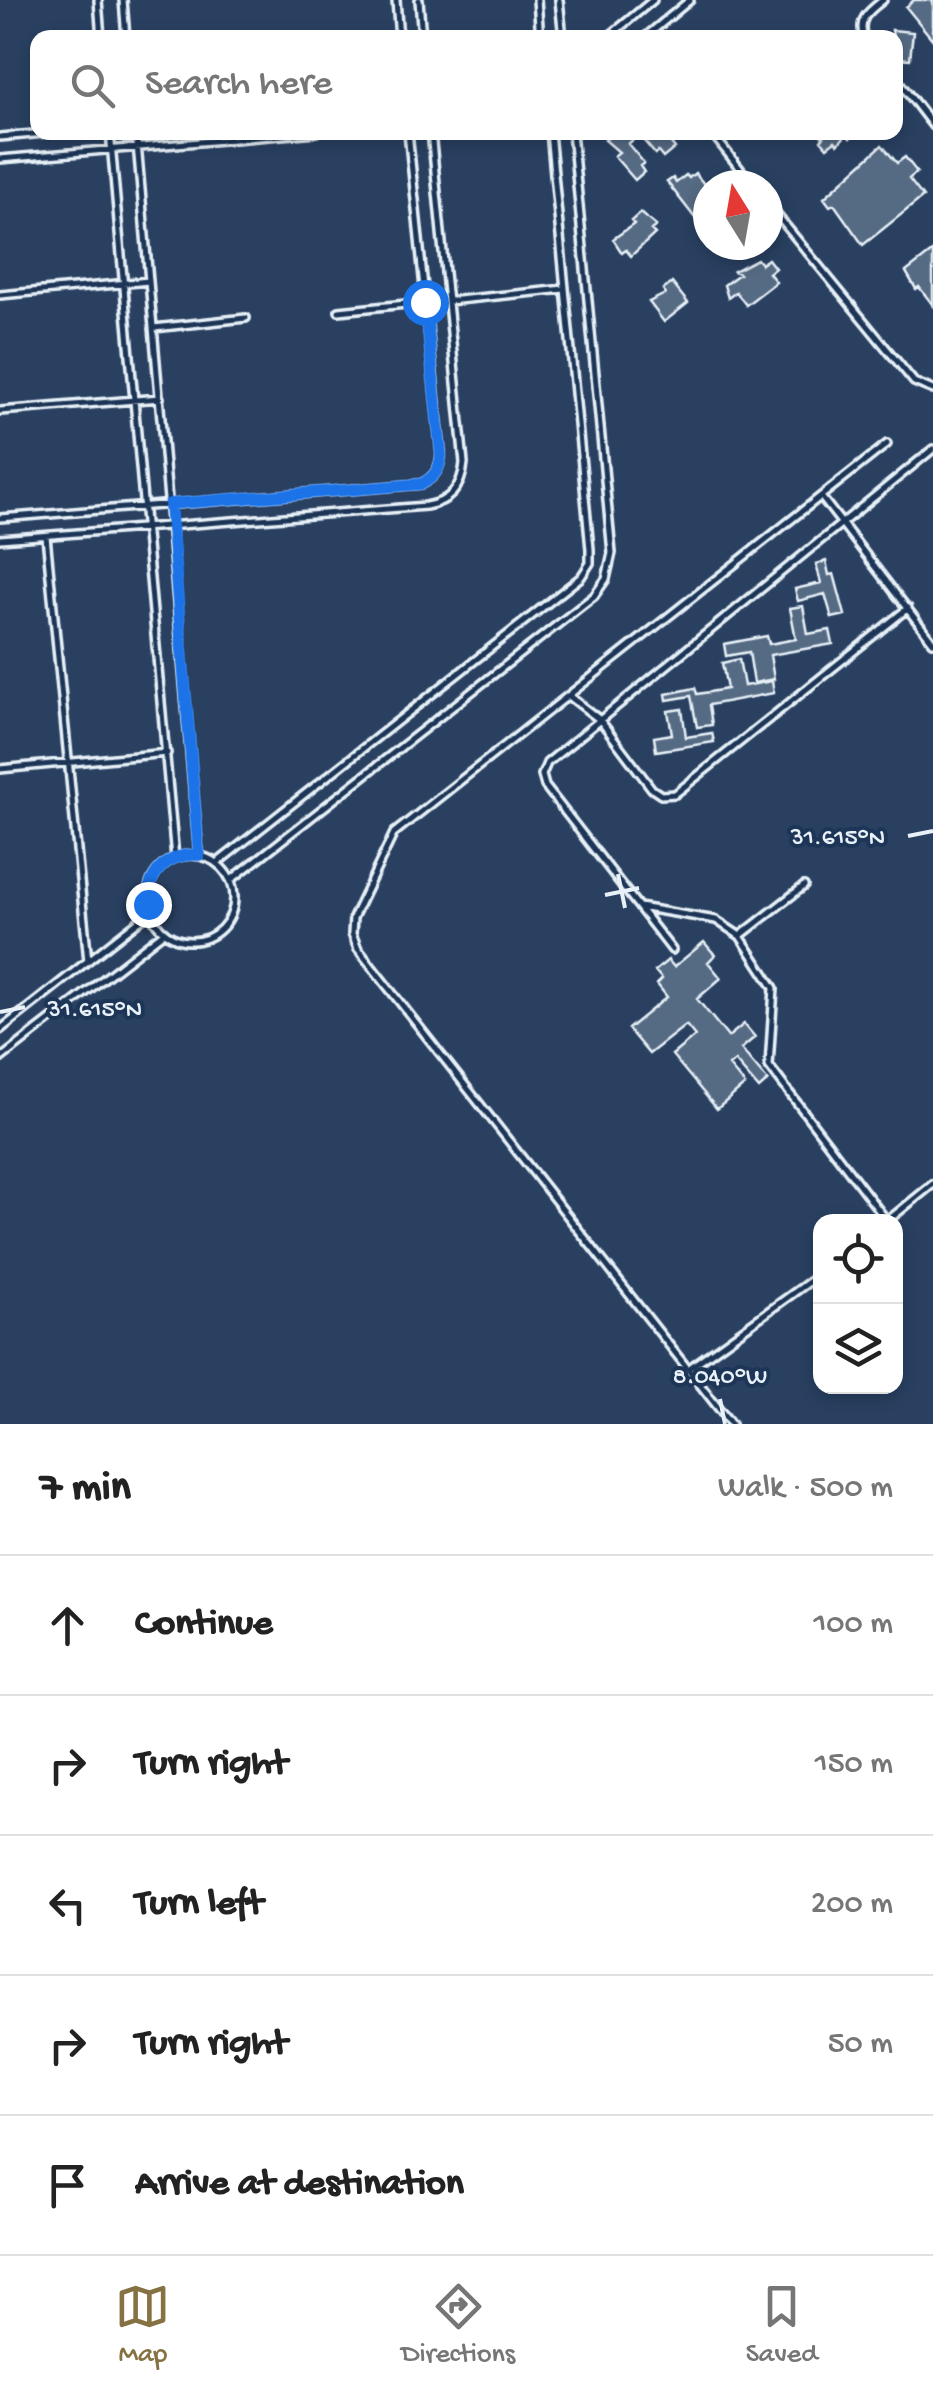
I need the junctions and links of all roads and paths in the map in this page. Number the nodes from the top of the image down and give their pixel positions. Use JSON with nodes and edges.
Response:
{"nodes":[{"id":1,"x":98,"y":0,"type":"edge"},
{"id":2,"x":123,"y":0,"type":"edge"},
{"id":3,"x":396,"y":0,"type":"edge"},
{"id":4,"x":419,"y":0,"type":"edge"},
{"id":5,"x":537,"y":0,"type":"edge"},
{"id":6,"x":560,"y":0,"type":"edge"},
{"id":7,"x":653,"y":0,"type":"edge"},
{"id":8,"x":690,"y":0,"type":"edge"},
{"id":9,"x":882,"y":0,"type":"edge"},
{"id":10,"x":100,"y":30,"type":"edge"},
{"id":11,"x":125,"y":30,"type":"edge"},
{"id":12,"x":398,"y":30,"type":"edge"},
{"id":13,"x":421,"y":30,"type":"edge"},
{"id":14,"x":539,"y":30,"type":"edge"},
{"id":15,"x":562,"y":30,"type":"edge"},
{"id":16,"x":617,"y":30,"type":"edge"},
{"id":17,"x":654,"y":30,"type":"edge"},
{"id":18,"x":862,"y":30,"type":"edge"},
{"id":19,"x":903,"y":87,"type":"edge"},
{"id":20,"x":933,"y":126,"type":"edge"},
{"id":21,"x":30,"y":135,"type":"edge"},
{"id":22,"x":0,"y":138,"type":"edge"},
{"id":23,"x":110,"y":140,"type":"edge"},
{"id":24,"x":136,"y":140,"type":"edge"},
{"id":25,"x":227,"y":140,"type":"edge"},
{"id":26,"x":409,"y":140,"type":"edge"},
{"id":27,"x":432,"y":140,"type":"edge"},
{"id":28,"x":551,"y":140,"type":"edge"},
{"id":29,"x":573,"y":140,"type":"edge"},
{"id":30,"x":717,"y":140,"type":"edge"},
{"id":31,"x":137,"y":148,"type":"junction"},
{"id":32,"x":111,"y":150,"type":"junction"},
{"id":33,"x":0,"y":159,"type":"edge"},
{"id":34,"x":741,"y":170,"type":"edge"},
{"id":35,"x":783,"y":222,"type":"edge"},
{"id":36,"x":149,"y":280,"type":"junction"},
{"id":37,"x":124,"y":283,"type":"junction"},
{"id":38,"x":565,"y":290,"type":"junction"},
{"id":39,"x":0,"y":295,"type":"edge"},
{"id":40,"x":448,"y":301,"type":"junction"},
{"id":41,"x":425,"y":302,"type":"junction"},
{"id":42,"x":339,"y":310,"type":"dead end"},
{"id":43,"x":246,"y":318,"type":"dead end"},
{"id":44,"x":154,"y":328,"type":"junction"},
{"id":45,"x":933,"y":390,"type":"edge"},
{"id":46,"x":160,"y":398,"type":"junction"},
{"id":47,"x":135,"y":400,"type":"junction"},
{"id":48,"x":0,"y":411,"type":"edge"},
{"id":49,"x":887,"y":444,"type":"dead end"},
{"id":50,"x":933,"y":450,"type":"edge"},
{"id":51,"x":822,"y":498,"type":"junction"},
{"id":52,"x":170,"y":504,"type":"junction"},
{"id":53,"x":146,"y":506,"type":"junction"},
{"id":54,"x":0,"y":518,"type":"edge"},
{"id":55,"x":842,"y":524,"type":"junction"},
{"id":56,"x":172,"y":527,"type":"junction"},
{"id":57,"x":147,"y":528,"type":"junction"},
{"id":58,"x":46,"y":536,"type":"junction"},
{"id":59,"x":0,"y":539,"type":"edge"},
{"id":60,"x":908,"y":608,"type":"junction"},
{"id":61,"x":933,"y":642,"type":"edge"},
{"id":62,"x":569,"y":696,"type":"junction"},
{"id":63,"x":600,"y":720,"type":"junction"},
{"id":64,"x":167,"y":753,"type":"junction"},
{"id":65,"x":66,"y":763,"type":"junction"},
{"id":66,"x":0,"y":770,"type":"edge"},
{"id":67,"x":199,"y":855,"type":"junction"},
{"id":68,"x":176,"y":858,"type":"junction"},
{"id":69,"x":217,"y":863,"type":"junction"},
{"id":70,"x":231,"y":880,"type":"junction"},
{"id":71,"x":804,"y":886,"type":"dead end"},
{"id":72,"x":639,"y":907,"type":"junction"},
{"id":73,"x":150,"y":912,"type":"junction"},
{"id":74,"x":164,"y":932,"type":"junction"},
{"id":75,"x":740,"y":936,"type":"junction"},
{"id":76,"x":672,"y":950,"type":"dead end"},
{"id":77,"x":88,"y":961,"type":"junction"},
{"id":78,"x":0,"y":1018,"type":"edge"},
{"id":79,"x":3,"y":1028,"type":"edge"},
{"id":80,"x":0,"y":1059,"type":"edge"},
{"id":81,"x":933,"y":1184,"type":"edge"},
{"id":82,"x":882,"y":1214,"type":"edge"},
{"id":83,"x":896,"y":1214,"type":"edge"},
{"id":84,"x":813,"y":1279,"type":"edge"},
{"id":85,"x":688,"y":1370,"type":"junction"},
{"id":86,"x":731,"y":1424,"type":"edge"}],
"edges":[{"from":1,"to":10,"type":"lane"},
{"from":2,"to":11,"type":"lane"},
{"from":3,"to":12,"type":"lane"},
{"from":4,"to":13,"type":"lane"},
{"from":5,"to":14,"type":"lane"},
{"from":6,"to":15,"type":"lane"},
{"from":7,"to":16,"type":"lane"},
{"from":8,"to":17,"type":"lane"},
{"from":9,"to":18,"type":"lane"},
{"from":19,"to":20,"type":"lane"},
{"from":21,"to":22,"type":"lane"},
{"from":23,"to":32,"type":"lane"},
{"from":24,"to":31,"type":"lane"},
{"from":25,"to":31,"type":"lane"},
{"from":26,"to":41,"type":"lane"},
{"from":27,"to":40,"type":"lane"},
{"from":28,"to":38,"type":"lane"},
{"from":29,"to":70,"type":"lane"},
{"from":30,"to":34,"type":"lane"},
{"from":31,"to":32,"type":"lane"},
{"from":31,"to":36,"type":"lane"},
{"from":32,"to":33,"type":"lane"},
{"from":32,"to":37,"type":"lane"},
{"from":35,"to":45,"type":"lane"},
{"from":36,"to":37,"type":"lane"},
{"from":36,"to":44,"type":"lane"},
{"from":37,"to":39,"type":"lane"},
{"from":37,"to":47,"type":"lane"},
{"from":38,"to":40,"type":"lane"},
{"from":38,"to":69,"type":"lane"},
{"from":40,"to":56,"type":"lane"},
{"from":41,"to":42,"type":"lane"},
{"from":41,"to":52,"type":"lane"},
{"from":43,"to":44,"type":"lane"},
{"from":44,"to":46,"type":"lane"},
{"from":46,"to":47,"type":"lane"},
{"from":46,"to":52,"type":"lane"},
{"from":47,"to":48,"type":"lane"},
{"from":47,"to":53,"type":"lane"},
{"from":49,"to":51,"type":"lane"},
{"from":50,"to":55,"type":"lane"},
{"from":51,"to":55,"type":"lane"},
{"from":51,"to":62,"type":"lane"},
{"from":52,"to":53,"type":"lane"},
{"from":52,"to":56,"type":"lane"},
{"from":53,"to":54,"type":"lane"},
{"from":53,"to":57,"type":"lane"},
{"from":55,"to":60,"type":"lane"},
{"from":55,"to":63,"type":"lane"},
{"from":56,"to":57,"type":"lane"},
{"from":56,"to":67,"type":"lane"},
{"from":57,"to":58,"type":"lane"},
{"from":57,"to":64,"type":"lane"},
{"from":58,"to":59,"type":"lane"},
{"from":58,"to":65,"type":"lane"},
{"from":60,"to":61,"type":"lane"},
{"from":60,"to":63,"type":"lane"},
{"from":62,"to":63,"type":"lane"},
{"from":62,"to":85,"type":"lane"},
{"from":63,"to":72,"type":"lane"},
{"from":64,"to":65,"type":"lane"},
{"from":64,"to":68,"type":"lane"},
{"from":65,"to":66,"type":"lane"},
{"from":65,"to":77,"type":"lane"},
{"from":67,"to":68,"type":"lane"},
{"from":67,"to":69,"type":"lane"},
{"from":68,"to":73,"type":"lane"},
{"from":69,"to":70,"type":"lane"},
{"from":70,"to":74,"type":"lane"},
{"from":71,"to":75,"type":"lane"},
{"from":72,"to":75,"type":"lane"},
{"from":72,"to":76,"type":"lane"},
{"from":73,"to":74,"type":"lane"},
{"from":73,"to":77,"type":"lane"},
{"from":74,"to":80,"type":"lane"},
{"from":75,"to":82,"type":"lane"},
{"from":77,"to":79,"type":"lane"},
{"from":78,"to":79,"type":"lane"},
{"from":81,"to":83,"type":"lane"},
{"from":84,"to":85,"type":"lane"},
{"from":85,"to":86,"type":"lane"}]}
